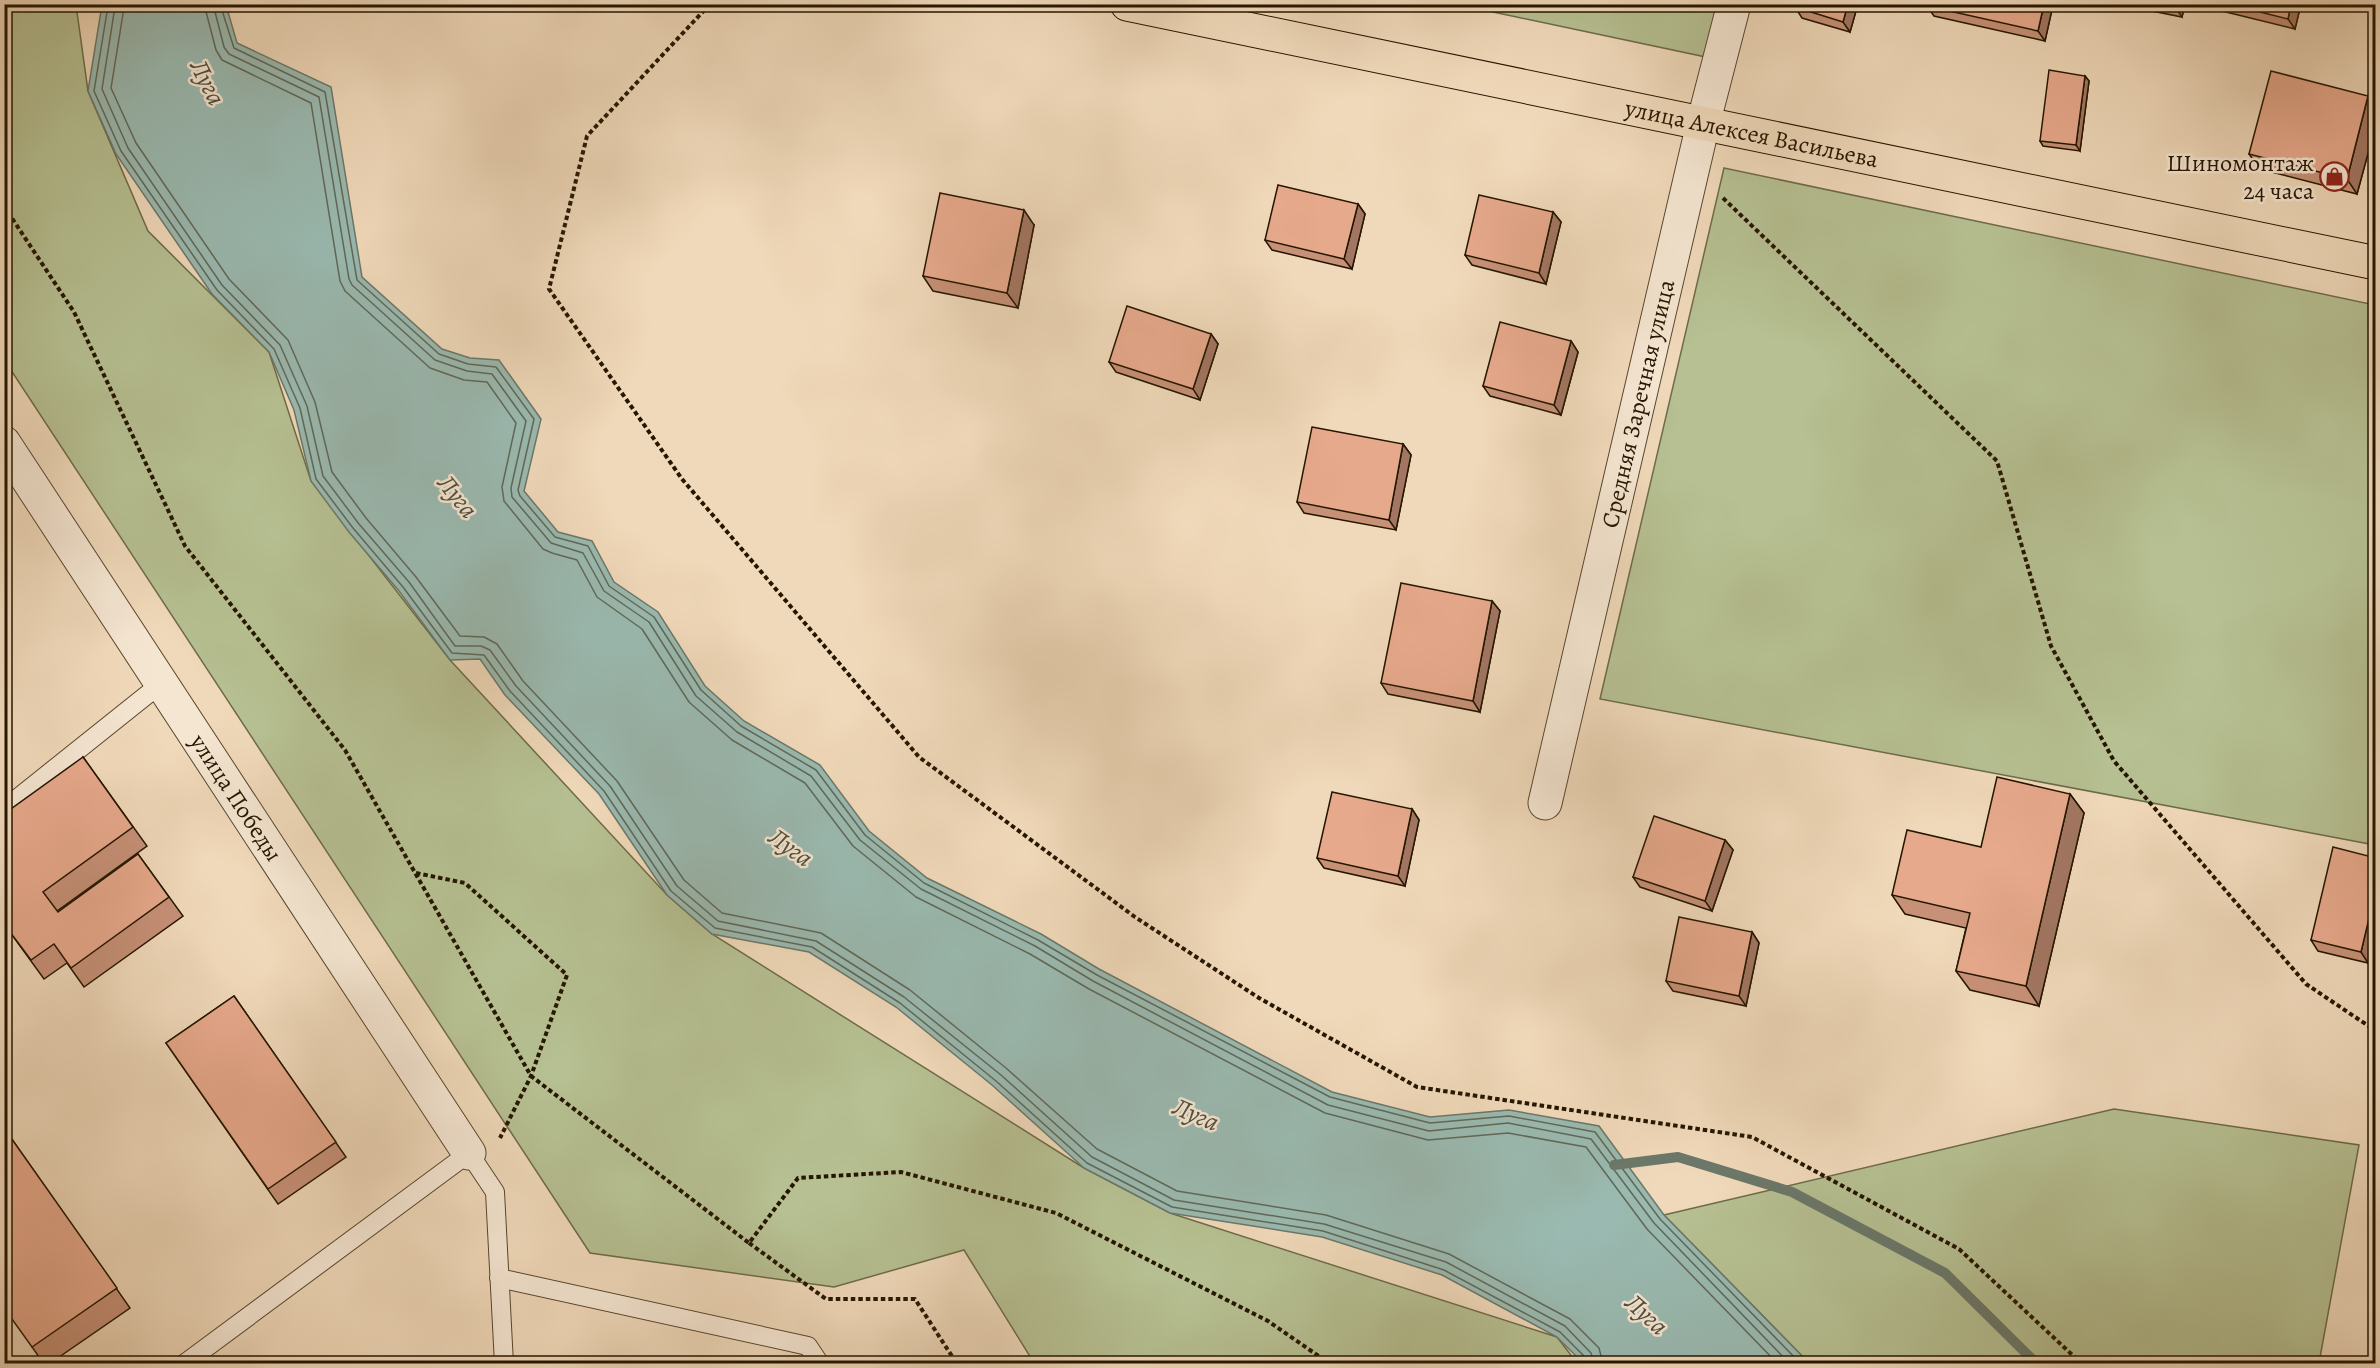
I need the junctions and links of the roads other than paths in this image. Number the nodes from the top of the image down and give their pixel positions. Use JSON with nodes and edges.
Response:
{"nodes":[{"id":1,"x":1127,"y":4,"type":"edge"},
{"id":2,"x":1734,"y":4,"type":"edge"},
{"id":3,"x":1703,"y":124,"type":"junction"},
{"id":4,"x":2376,"y":263,"type":"edge"},
{"id":5,"x":4,"y":442,"type":"edge"},
{"id":6,"x":163,"y":682,"type":"junction"},
{"id":7,"x":1545,"y":803,"type":"dead end"},
{"id":8,"x":4,"y":809,"type":"edge"},
{"id":9,"x":476,"y":1163,"type":"junction"},
{"id":10,"x":499,"y":1278,"type":"junction"},
{"id":11,"x":184,"y":1364,"type":"edge"},
{"id":12,"x":504,"y":1364,"type":"edge"},
{"id":13,"x":820,"y":1364,"type":"edge"}],
"edges":[{"from":1,"to":3,"type":"main road","name":"улица Алексея Васильева"},
{"from":2,"to":3,"type":"street","name":"Средняя Заречная улица"},
{"from":3,"to":4,"type":"main road","name":"улица Алексея Васильева"},
{"from":3,"to":7,"type":"street","name":"Средняя Заречная улица"},
{"from":5,"to":6,"type":"street","name":"улица Победы"},
{"from":6,"to":8,"type":"lane"},
{"from":6,"to":9,"type":"street","name":"улица Победы"},
{"from":9,"to":10,"type":"lane"},
{"from":9,"to":11,"type":"lane"},
{"from":10,"to":12,"type":"lane"},
{"from":10,"to":13,"type":"lane"}]}
